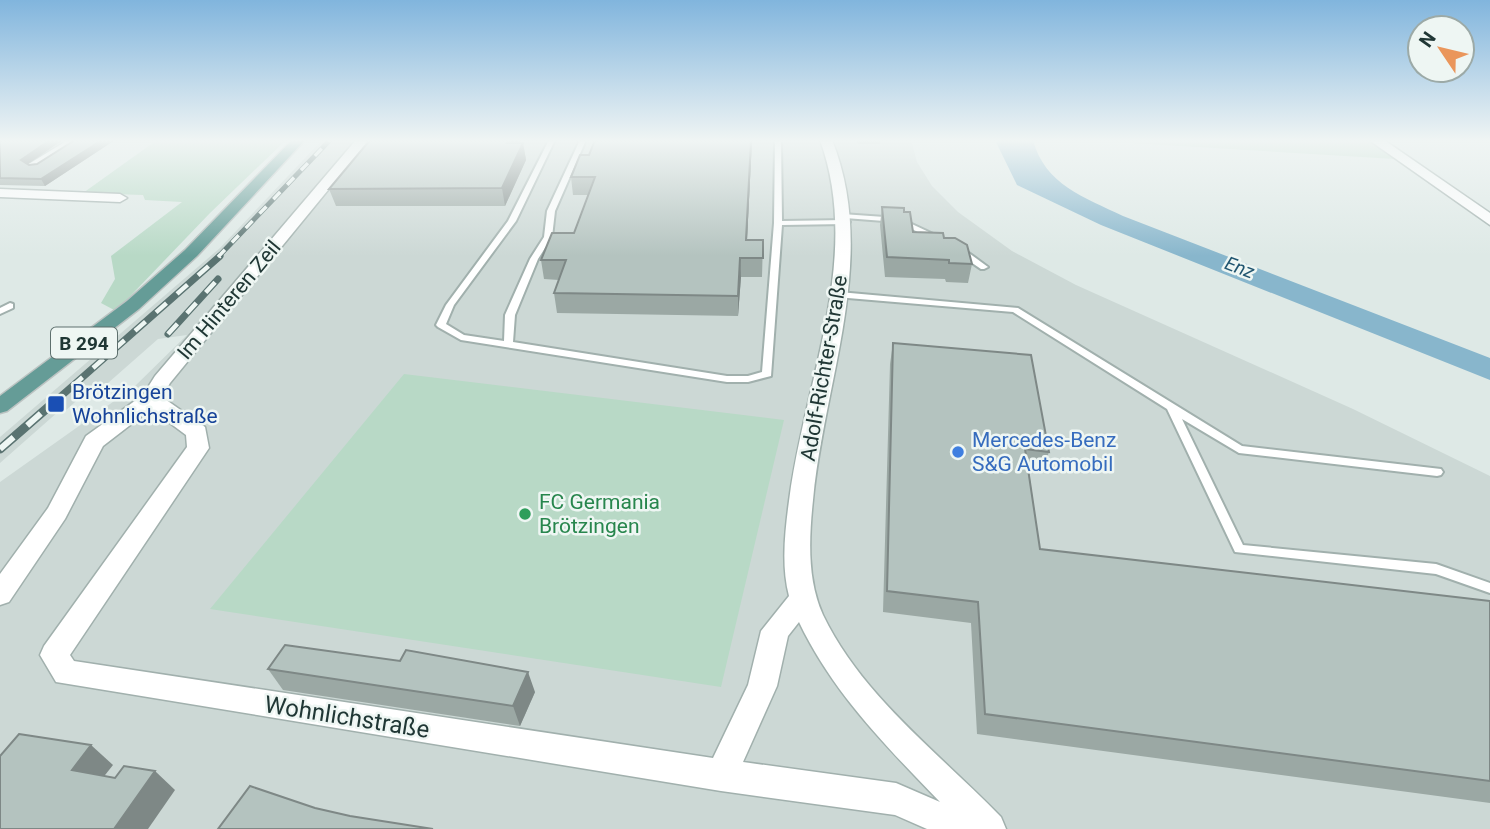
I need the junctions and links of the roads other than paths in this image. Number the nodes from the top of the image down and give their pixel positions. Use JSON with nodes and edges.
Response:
{"nodes":[{"id":1,"x":262,"y":179,"type":"edge"},
{"id":2,"x":331,"y":179,"type":"edge"},
{"id":3,"x":533,"y":179,"type":"edge"},
{"id":4,"x":565,"y":179,"type":"edge"},
{"id":5,"x":778,"y":179,"type":"edge"},
{"id":6,"x":839,"y":179,"type":"edge"},
{"id":7,"x":1431,"y":179,"type":"edge"},
{"id":8,"x":0,"y":193,"type":"edge"},
{"id":9,"x":120,"y":198,"type":"dead end"},
{"id":10,"x":845,"y":219,"type":"junction"},
{"id":11,"x":1490,"y":220,"type":"edge"},
{"id":12,"x":778,"y":223,"type":"junction"},
{"id":13,"x":985,"y":267,"type":"dead end"},
{"id":14,"x":839,"y":295,"type":"junction"},
{"id":15,"x":10,"y":306,"type":"dead end"},
{"id":16,"x":0,"y":311,"type":"edge"},
{"id":17,"x":508,"y":345,"type":"junction"},
{"id":18,"x":152,"y":399,"type":"junction"},
{"id":19,"x":0,"y":406,"type":"edge"},
{"id":20,"x":1172,"y":408,"type":"junction"},
{"id":21,"x":1437,"y":472,"type":"dead end"},
{"id":22,"x":1490,"y":587,"type":"edge"},
{"id":23,"x":0,"y":594,"type":"edge"},
{"id":24,"x":804,"y":597,"type":"junction"},
{"id":25,"x":721,"y":775,"type":"junction"},
{"id":26,"x":965,"y":829,"type":"edge"},
{"id":27,"x":989,"y":829,"type":"edge"}],
"edges":[{"from":1,"to":19,"type":"main road","number":"B 294"},
{"from":2,"to":18,"type":"street","name":"Im Hinteren Zeil"},
{"from":3,"to":17,"type":"lane"},
{"from":4,"to":17,"type":"lane"},
{"from":5,"to":12,"type":"lane"},
{"from":6,"to":10,"type":"street","name":"Adolf-Richter-Straße"},
{"from":7,"to":11,"type":"street"},
{"from":8,"to":9,"type":"street"},
{"from":10,"to":12,"type":"lane"},
{"from":10,"to":13,"type":"lane"},
{"from":10,"to":14,"type":"street","name":"Adolf-Richter-Straße"},
{"from":12,"to":17,"type":"lane"},
{"from":14,"to":20,"type":"lane"},
{"from":14,"to":24,"type":"street","name":"Adolf-Richter-Straße"},
{"from":15,"to":16,"type":"lane"},
{"from":18,"to":23,"type":"street","name":"Im Hinteren Zeil"},
{"from":18,"to":25,"type":"street","name":"Wohnlichstraße"},
{"from":20,"to":21,"type":"lane"},
{"from":20,"to":22,"type":"lane"},
{"from":24,"to":25,"type":"street"},
{"from":24,"to":27,"type":"street","name":"Adolf-Richter-Straße"},
{"from":25,"to":26,"type":"street","name":"Wohnlichstraße"}]}
